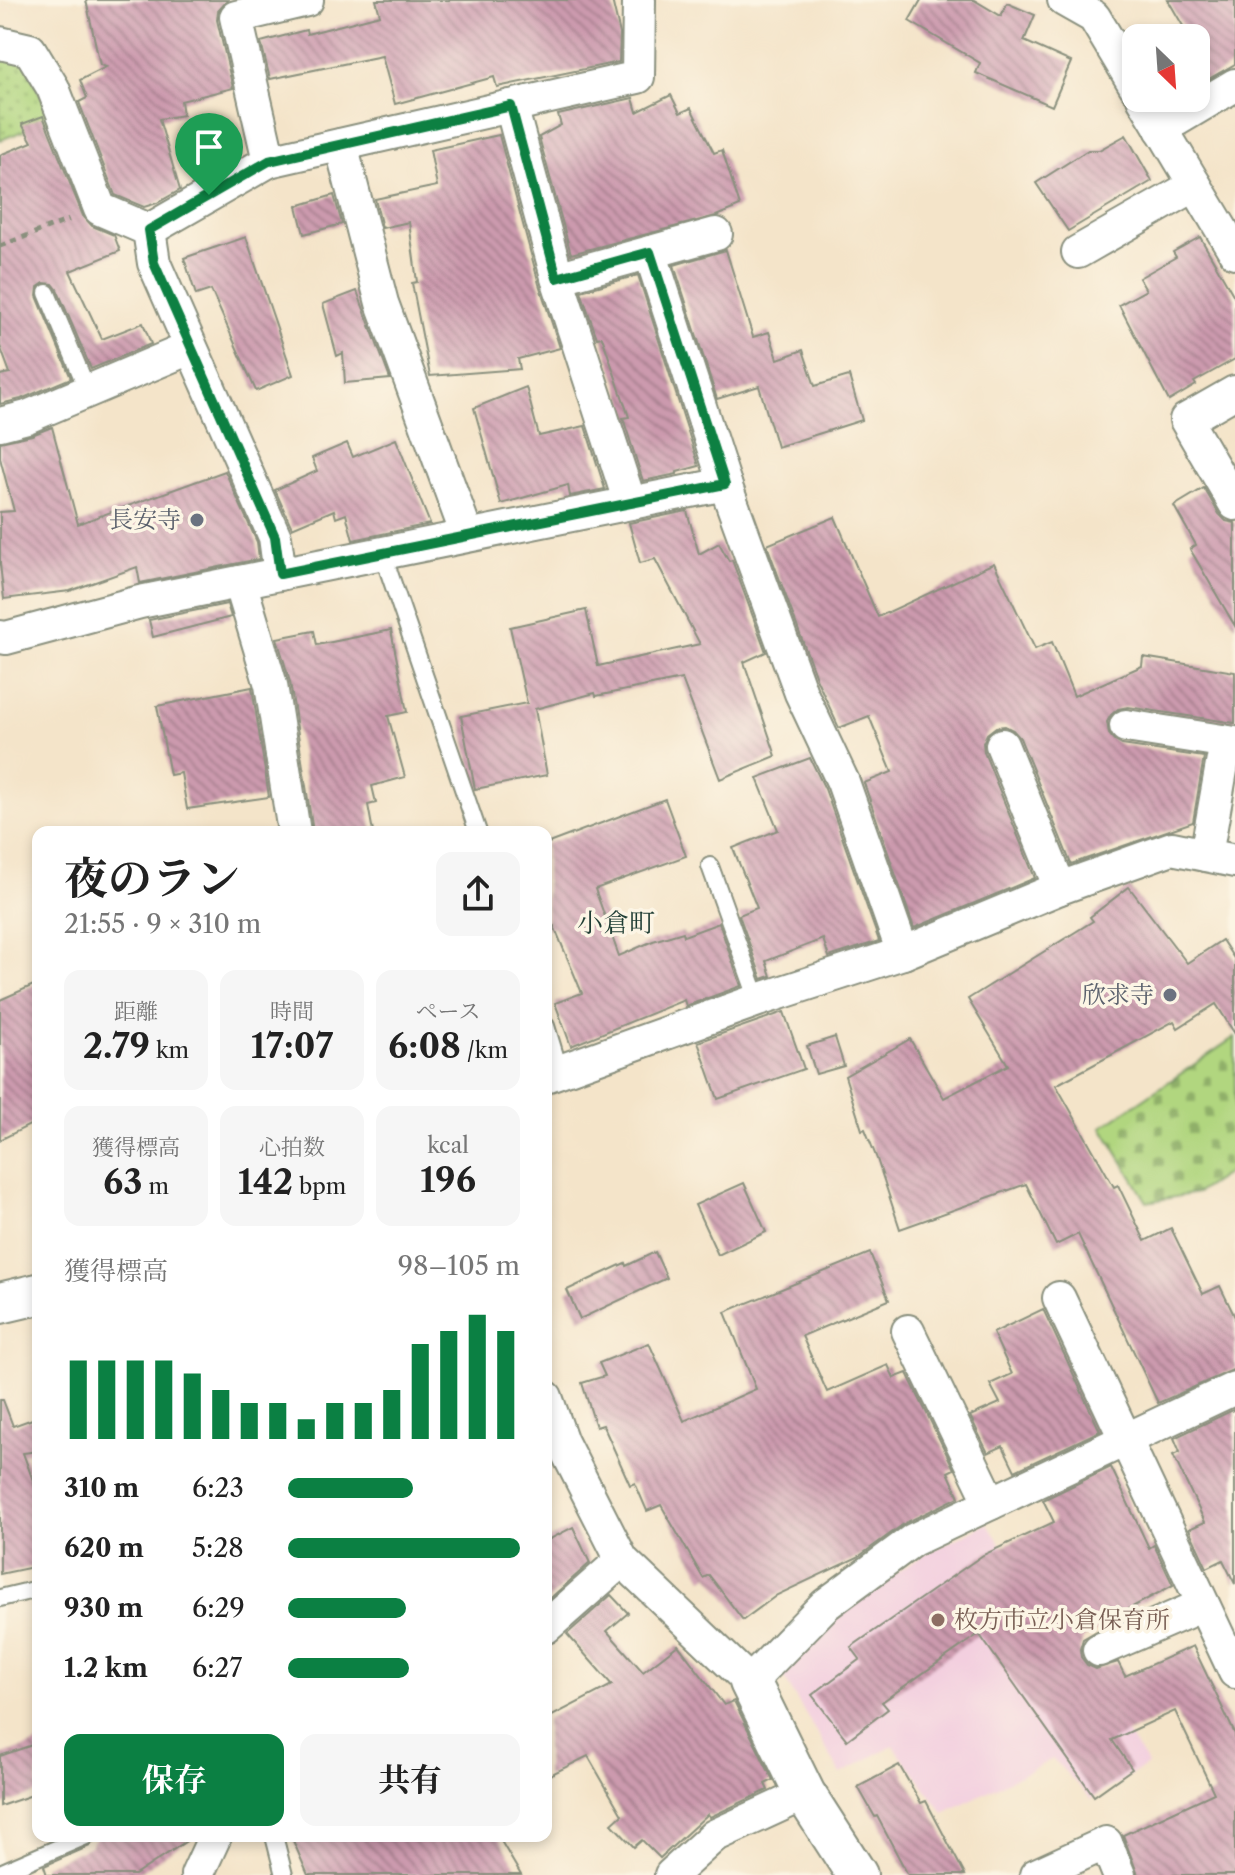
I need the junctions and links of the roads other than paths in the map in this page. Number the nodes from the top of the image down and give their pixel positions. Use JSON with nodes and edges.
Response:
{"nodes":[{"id":1,"x":307,"y":0,"type":"edge"},
{"id":2,"x":639,"y":0,"type":"edge"},
{"id":3,"x":1064,"y":0,"type":"edge"},
{"id":4,"x":1098,"y":8,"type":"edge"},
{"id":5,"x":0,"y":43,"type":"edge"},
{"id":6,"x":1122,"y":58,"type":"edge"},
{"id":7,"x":1235,"y":85,"type":"edge"},
{"id":8,"x":511,"y":106,"type":"junction"},
{"id":9,"x":1151,"y":112,"type":"edge"},
{"id":10,"x":1161,"y":129,"type":"junction"},
{"id":11,"x":341,"y":145,"type":"junction"},
{"id":12,"x":269,"y":161,"type":"junction"},
{"id":13,"x":1195,"y":185,"type":"junction"},
{"id":14,"x":149,"y":230,"type":"junction"},
{"id":15,"x":716,"y":234,"type":"dead end"},
{"id":16,"x":650,"y":252,"type":"junction"},
{"id":17,"x":1078,"y":252,"type":"dead end"},
{"id":18,"x":1235,"y":252,"type":"edge"},
{"id":19,"x":557,"y":278,"type":"junction"},
{"id":20,"x":47,"y":293,"type":"dead end"},
{"id":21,"x":190,"y":348,"type":"junction"},
{"id":22,"x":88,"y":391,"type":"junction"},
{"id":23,"x":1235,"y":392,"type":"edge"},
{"id":24,"x":0,"y":424,"type":"edge"},
{"id":25,"x":725,"y":484,"type":"junction"},
{"id":26,"x":630,"y":503,"type":"junction"},
{"id":27,"x":1235,"y":504,"type":"edge"},
{"id":28,"x":467,"y":535,"type":"junction"},
{"id":29,"x":382,"y":552,"type":"junction"},
{"id":30,"x":280,"y":574,"type":"junction"},
{"id":31,"x":240,"y":582,"type":"junction"},
{"id":32,"x":0,"y":637,"type":"edge"},
{"id":33,"x":1126,"y":726,"type":"dead end"},
{"id":34,"x":1231,"y":742,"type":"edge"},
{"id":35,"x":1002,"y":745,"type":"dead end"},
{"id":36,"x":293,"y":826,"type":"edge"},
{"id":37,"x":476,"y":826,"type":"edge"},
{"id":38,"x":1220,"y":858,"type":"edge"},
{"id":39,"x":710,"y":866,"type":"dead end"},
{"id":40,"x":1060,"y":888,"type":"junction"},
{"id":41,"x":903,"y":953,"type":"junction"},
{"id":42,"x":758,"y":1000,"type":"junction"},
{"id":43,"x":553,"y":1072,"type":"edge"},
{"id":44,"x":32,"y":1295,"type":"edge"},
{"id":45,"x":1059,"y":1298,"type":"dead end"},
{"id":46,"x":0,"y":1303,"type":"edge"},
{"id":47,"x":908,"y":1331,"type":"dead end"},
{"id":48,"x":1235,"y":1388,"type":"edge"},
{"id":49,"x":1125,"y":1440,"type":"junction"},
{"id":50,"x":554,"y":1443,"type":"edge"},
{"id":51,"x":991,"y":1503,"type":"junction"},
{"id":52,"x":622,"y":1560,"type":"junction"},
{"id":53,"x":32,"y":1590,"type":"edge"},
{"id":54,"x":0,"y":1598,"type":"edge"},
{"id":55,"x":1203,"y":1605,"type":"junction"},
{"id":56,"x":552,"y":1622,"type":"edge"},
{"id":57,"x":1099,"y":1650,"type":"dead end"},
{"id":58,"x":1234,"y":1670,"type":"edge"},
{"id":59,"x":750,"y":1682,"type":"junction"},
{"id":60,"x":805,"y":1794,"type":"junction"},
{"id":61,"x":72,"y":1842,"type":"edge"},
{"id":62,"x":212,"y":1842,"type":"edge"},
{"id":63,"x":276,"y":1842,"type":"edge"},
{"id":64,"x":0,"y":1873,"type":"edge"},
{"id":65,"x":197,"y":1875,"type":"edge"},
{"id":66,"x":284,"y":1875,"type":"edge"},
{"id":67,"x":671,"y":1875,"type":"edge"},
{"id":68,"x":857,"y":1875,"type":"edge"},
{"id":69,"x":1036,"y":1875,"type":"edge"},
{"id":70,"x":1119,"y":1875,"type":"edge"}],
"edges":[{"from":1,"to":12,"type":"street"},
{"from":2,"to":8,"type":"street"},
{"from":3,"to":4,"type":"street"},
{"from":4,"to":6,"type":"street"},
{"from":5,"to":14,"type":"street"},
{"from":7,"to":10,"type":"street"},
{"from":8,"to":11,"type":"street"},
{"from":8,"to":19,"type":"street"},
{"from":9,"to":10,"type":"street"},
{"from":10,"to":13,"type":"street"},
{"from":11,"to":12,"type":"street"},
{"from":11,"to":28,"type":"street"},
{"from":12,"to":14,"type":"street"},
{"from":13,"to":17,"type":"street"},
{"from":13,"to":18,"type":"street"},
{"from":14,"to":21,"type":"street"},
{"from":15,"to":16,"type":"street"},
{"from":16,"to":19,"type":"street"},
{"from":16,"to":25,"type":"street"},
{"from":19,"to":26,"type":"street"},
{"from":20,"to":22,"type":"lane"},
{"from":21,"to":22,"type":"street"},
{"from":21,"to":30,"type":"street"},
{"from":22,"to":24,"type":"street"},
{"from":23,"to":27,"type":"street"},
{"from":25,"to":26,"type":"street"},
{"from":25,"to":41,"type":"street"},
{"from":26,"to":28,"type":"street"},
{"from":28,"to":29,"type":"street"},
{"from":29,"to":30,"type":"street"},
{"from":29,"to":37,"type":"lane"},
{"from":30,"to":31,"type":"street"},
{"from":31,"to":32,"type":"street"},
{"from":31,"to":36,"type":"street"},
{"from":33,"to":34,"type":"street"},
{"from":34,"to":38,"type":"street"},
{"from":35,"to":40,"type":"street"},
{"from":38,"to":40,"type":"street"},
{"from":39,"to":42,"type":"lane"},
{"from":40,"to":41,"type":"street"},
{"from":41,"to":42,"type":"street"},
{"from":42,"to":43,"type":"street"},
{"from":44,"to":46,"type":"street"},
{"from":45,"to":49,"type":"street"},
{"from":47,"to":51,"type":"street"},
{"from":48,"to":49,"type":"street"},
{"from":49,"to":51,"type":"street"},
{"from":49,"to":55,"type":"street"},
{"from":50,"to":52,"type":"street"},
{"from":51,"to":59,"type":"street"},
{"from":52,"to":56,"type":"street"},
{"from":52,"to":59,"type":"street"},
{"from":53,"to":54,"type":"lane"},
{"from":55,"to":57,"type":"street"},
{"from":55,"to":58,"type":"street"},
{"from":59,"to":60,"type":"street"},
{"from":60,"to":67,"type":"street"},
{"from":60,"to":68,"type":"street"},
{"from":61,"to":64,"type":"lane"},
{"from":62,"to":65,"type":"street"},
{"from":63,"to":66,"type":"lane"},
{"from":69,"to":70,"type":"street"}]}
